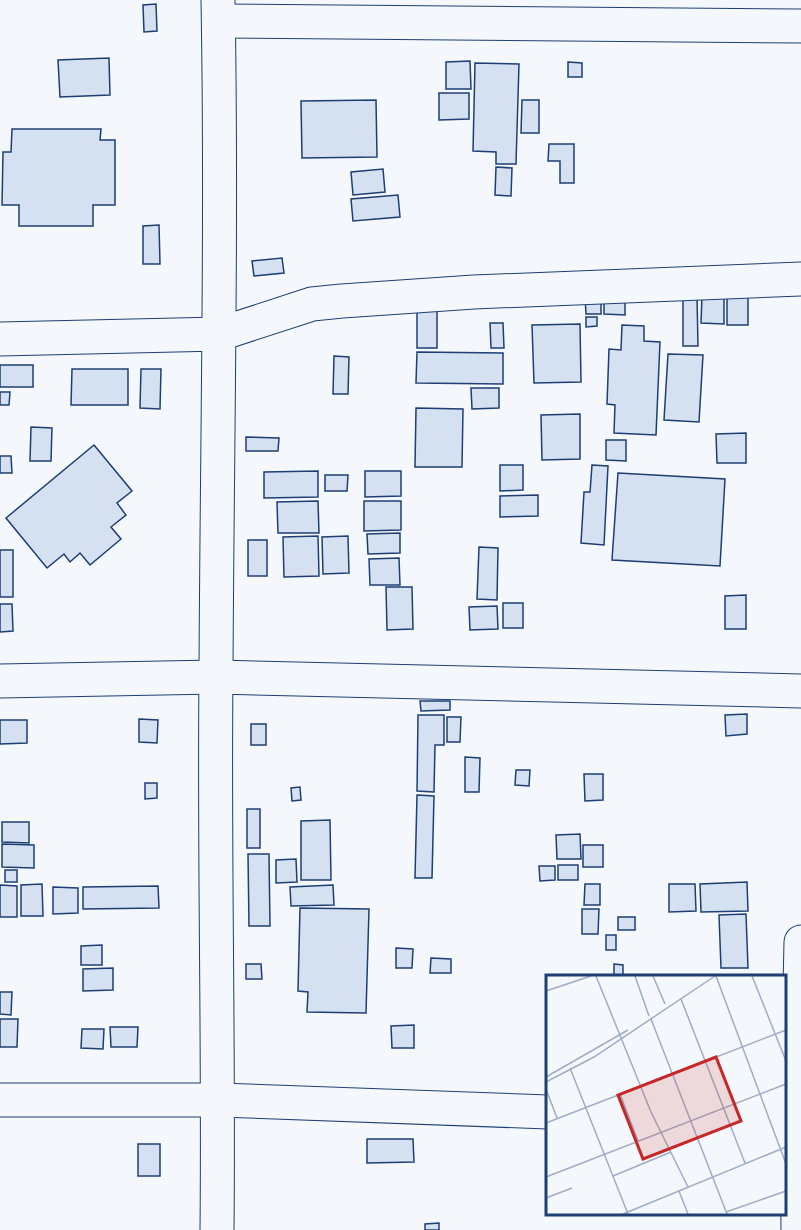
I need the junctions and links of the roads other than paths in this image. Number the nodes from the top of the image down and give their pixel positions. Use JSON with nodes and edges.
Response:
{"nodes":[{"id":1,"x":218,"y":11,"type":"edge"},
{"id":2,"x":801,"y":26,"type":"edge"},
{"id":3,"x":801,"y":279,"type":"edge"},
{"id":4,"x":220,"y":333,"type":"junction"},
{"id":5,"x":0,"y":339,"type":"edge"},
{"id":6,"x":216,"y":677,"type":"junction"},
{"id":7,"x":0,"y":681,"type":"edge"},
{"id":8,"x":801,"y":692,"type":"edge"},
{"id":9,"x":801,"y":942,"type":"edge"},
{"id":10,"x":0,"y":1100,"type":"edge"},
{"id":11,"x":219,"y":1100,"type":"junction"},
{"id":12,"x":546,"y":1112,"type":"edge"},
{"id":13,"x":794,"y":1117,"type":"edge"},
{"id":14,"x":217,"y":1230,"type":"edge"},
{"id":15,"x":798,"y":1230,"type":"edge"}],
"edges":[{"from":1,"to":2,"type":"street"},
{"from":1,"to":4,"type":"street"},
{"from":3,"to":4,"type":"street"},
{"from":4,"to":5,"type":"street"},
{"from":4,"to":6,"type":"street"},
{"from":6,"to":7,"type":"street"},
{"from":6,"to":8,"type":"street"},
{"from":6,"to":11,"type":"street"},
{"from":9,"to":13,"type":"street"},
{"from":10,"to":11,"type":"street"},
{"from":11,"to":12,"type":"street"},
{"from":11,"to":14,"type":"street"},
{"from":13,"to":15,"type":"street"}]}
